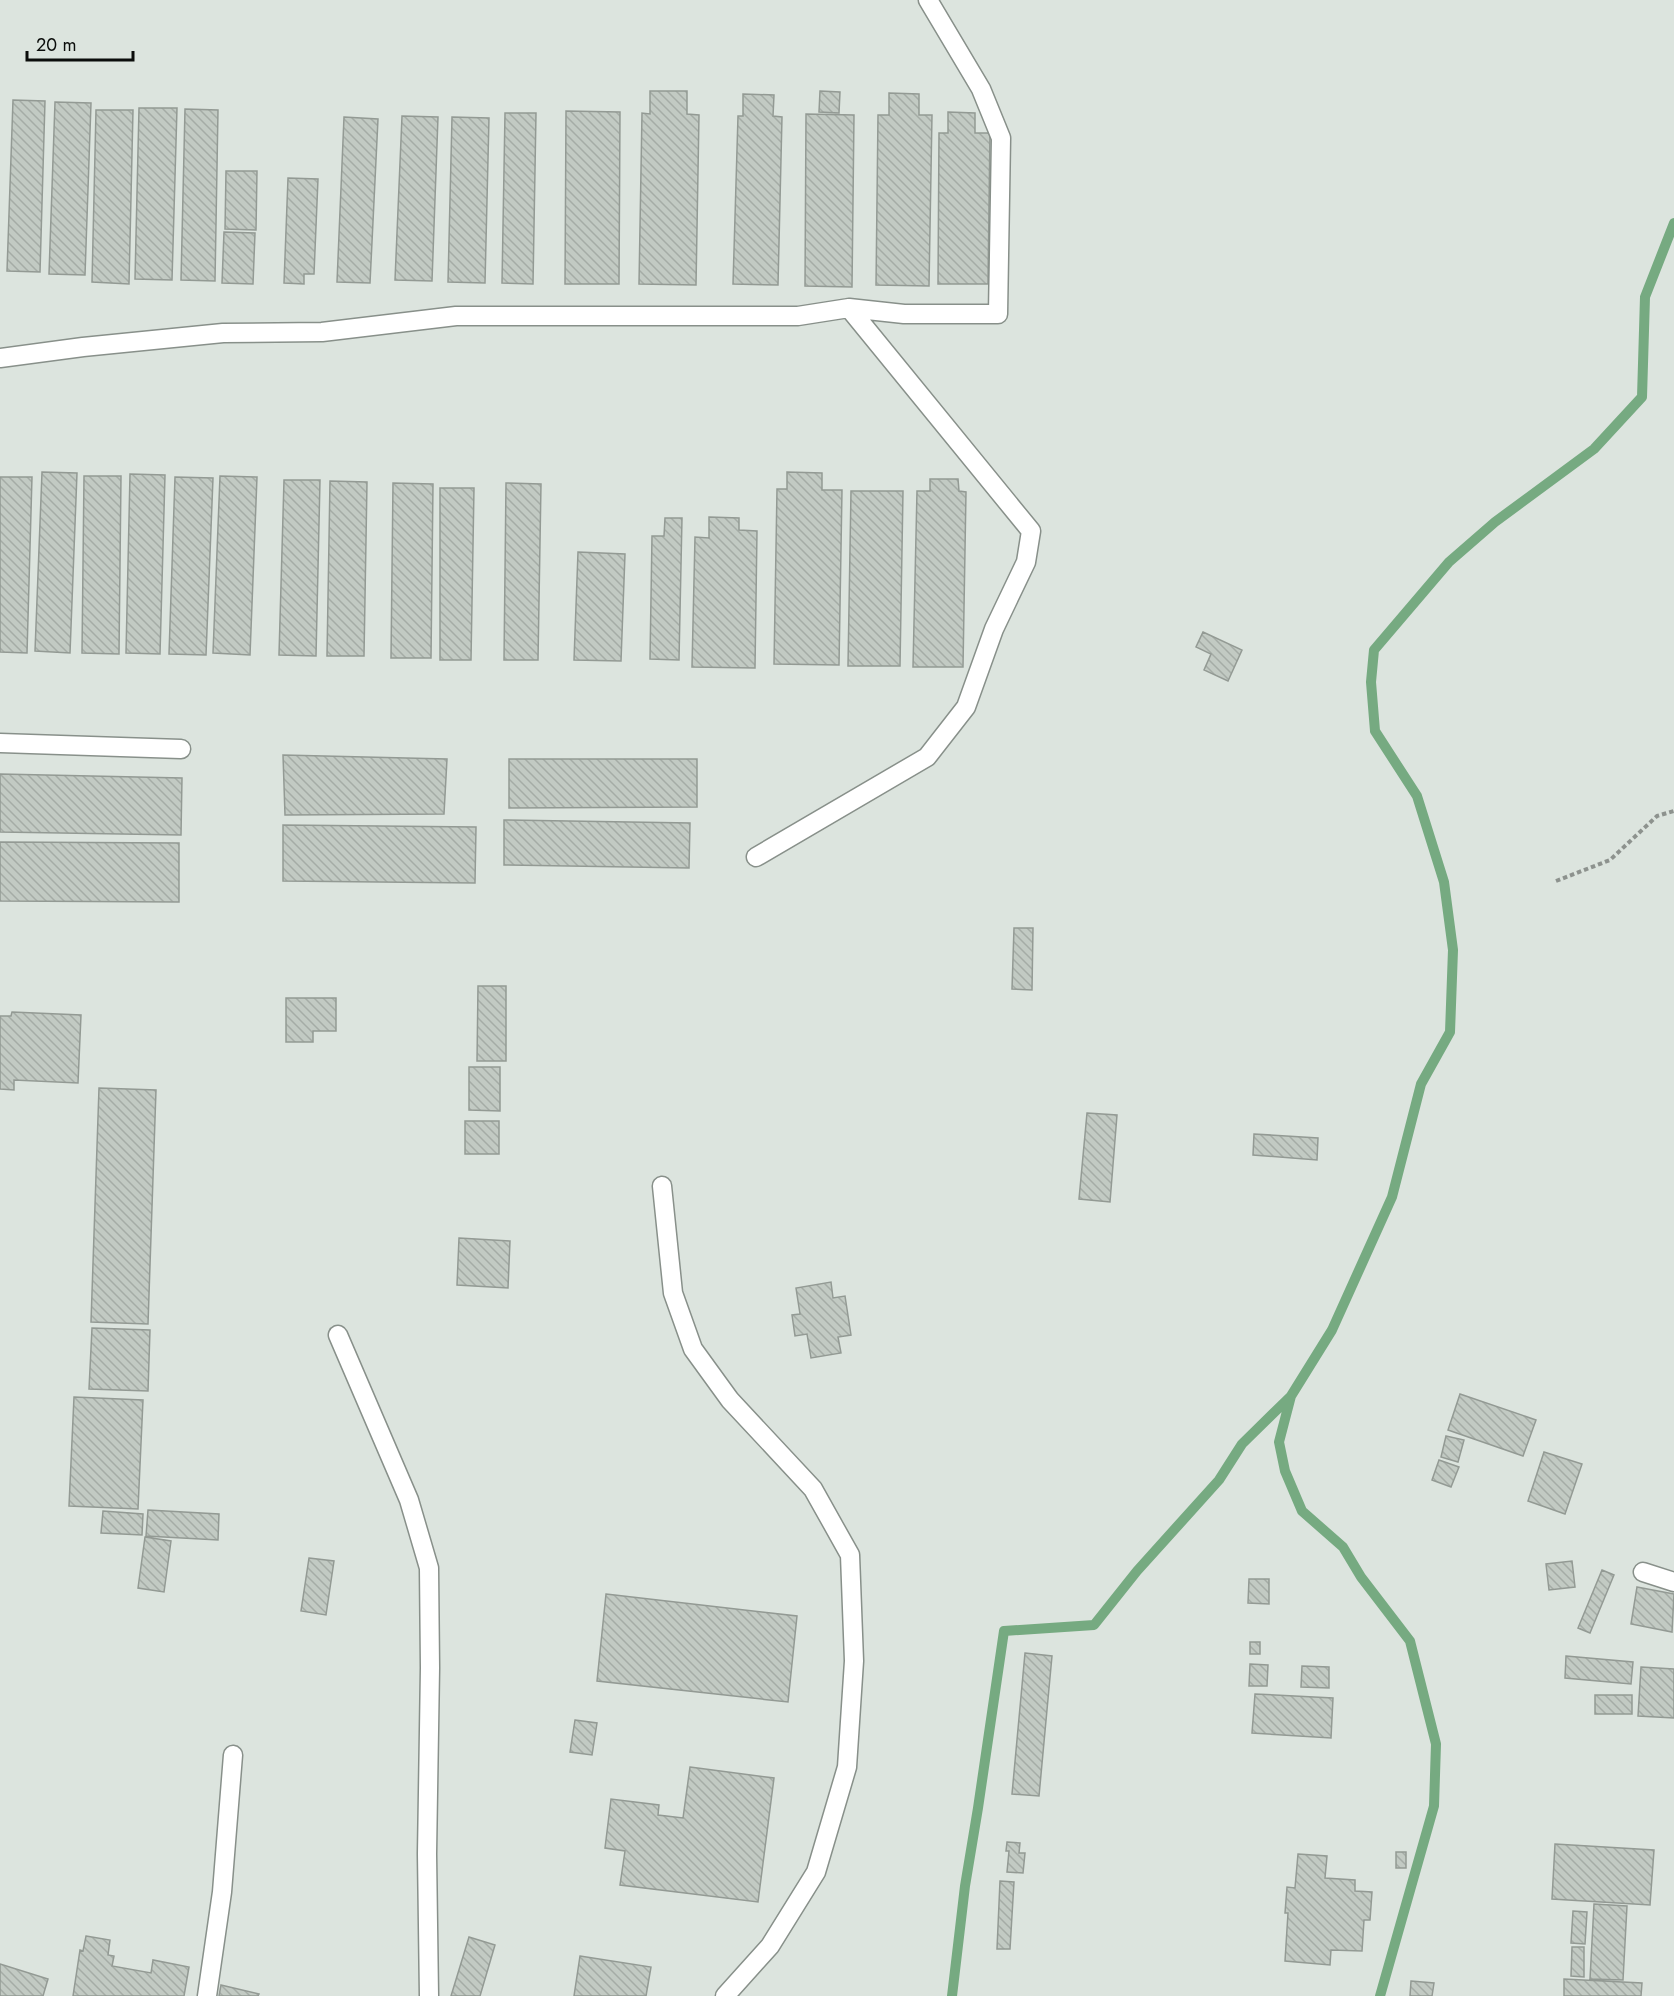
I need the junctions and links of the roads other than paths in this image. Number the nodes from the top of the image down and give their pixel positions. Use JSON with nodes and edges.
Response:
{"nodes":[{"id":1,"x":928,"y":0,"type":"edge"},
{"id":2,"x":849,"y":308,"type":"junction"},
{"id":3,"x":0,"y":358,"type":"edge"},
{"id":4,"x":0,"y":743,"type":"edge"},
{"id":5,"x":181,"y":749,"type":"dead end"},
{"id":6,"x":756,"y":857,"type":"dead end"},
{"id":7,"x":663,"y":1186,"type":"dead end"},
{"id":8,"x":338,"y":1335,"type":"dead end"},
{"id":9,"x":1643,"y":1572,"type":"dead end"},
{"id":10,"x":1674,"y":1582,"type":"edge"},
{"id":11,"x":233,"y":1755,"type":"dead end"},
{"id":12,"x":207,"y":1996,"type":"edge"},
{"id":13,"x":429,"y":1996,"type":"edge"},
{"id":14,"x":725,"y":1996,"type":"edge"}],
"edges":[{"from":1,"to":2,"type":"lane"},
{"from":2,"to":3,"type":"lane"},
{"from":2,"to":6,"type":"lane"},
{"from":4,"to":5,"type":"lane"},
{"from":7,"to":14,"type":"lane"},
{"from":8,"to":13,"type":"lane"},
{"from":9,"to":10,"type":"lane"},
{"from":11,"to":12,"type":"lane"}]}
